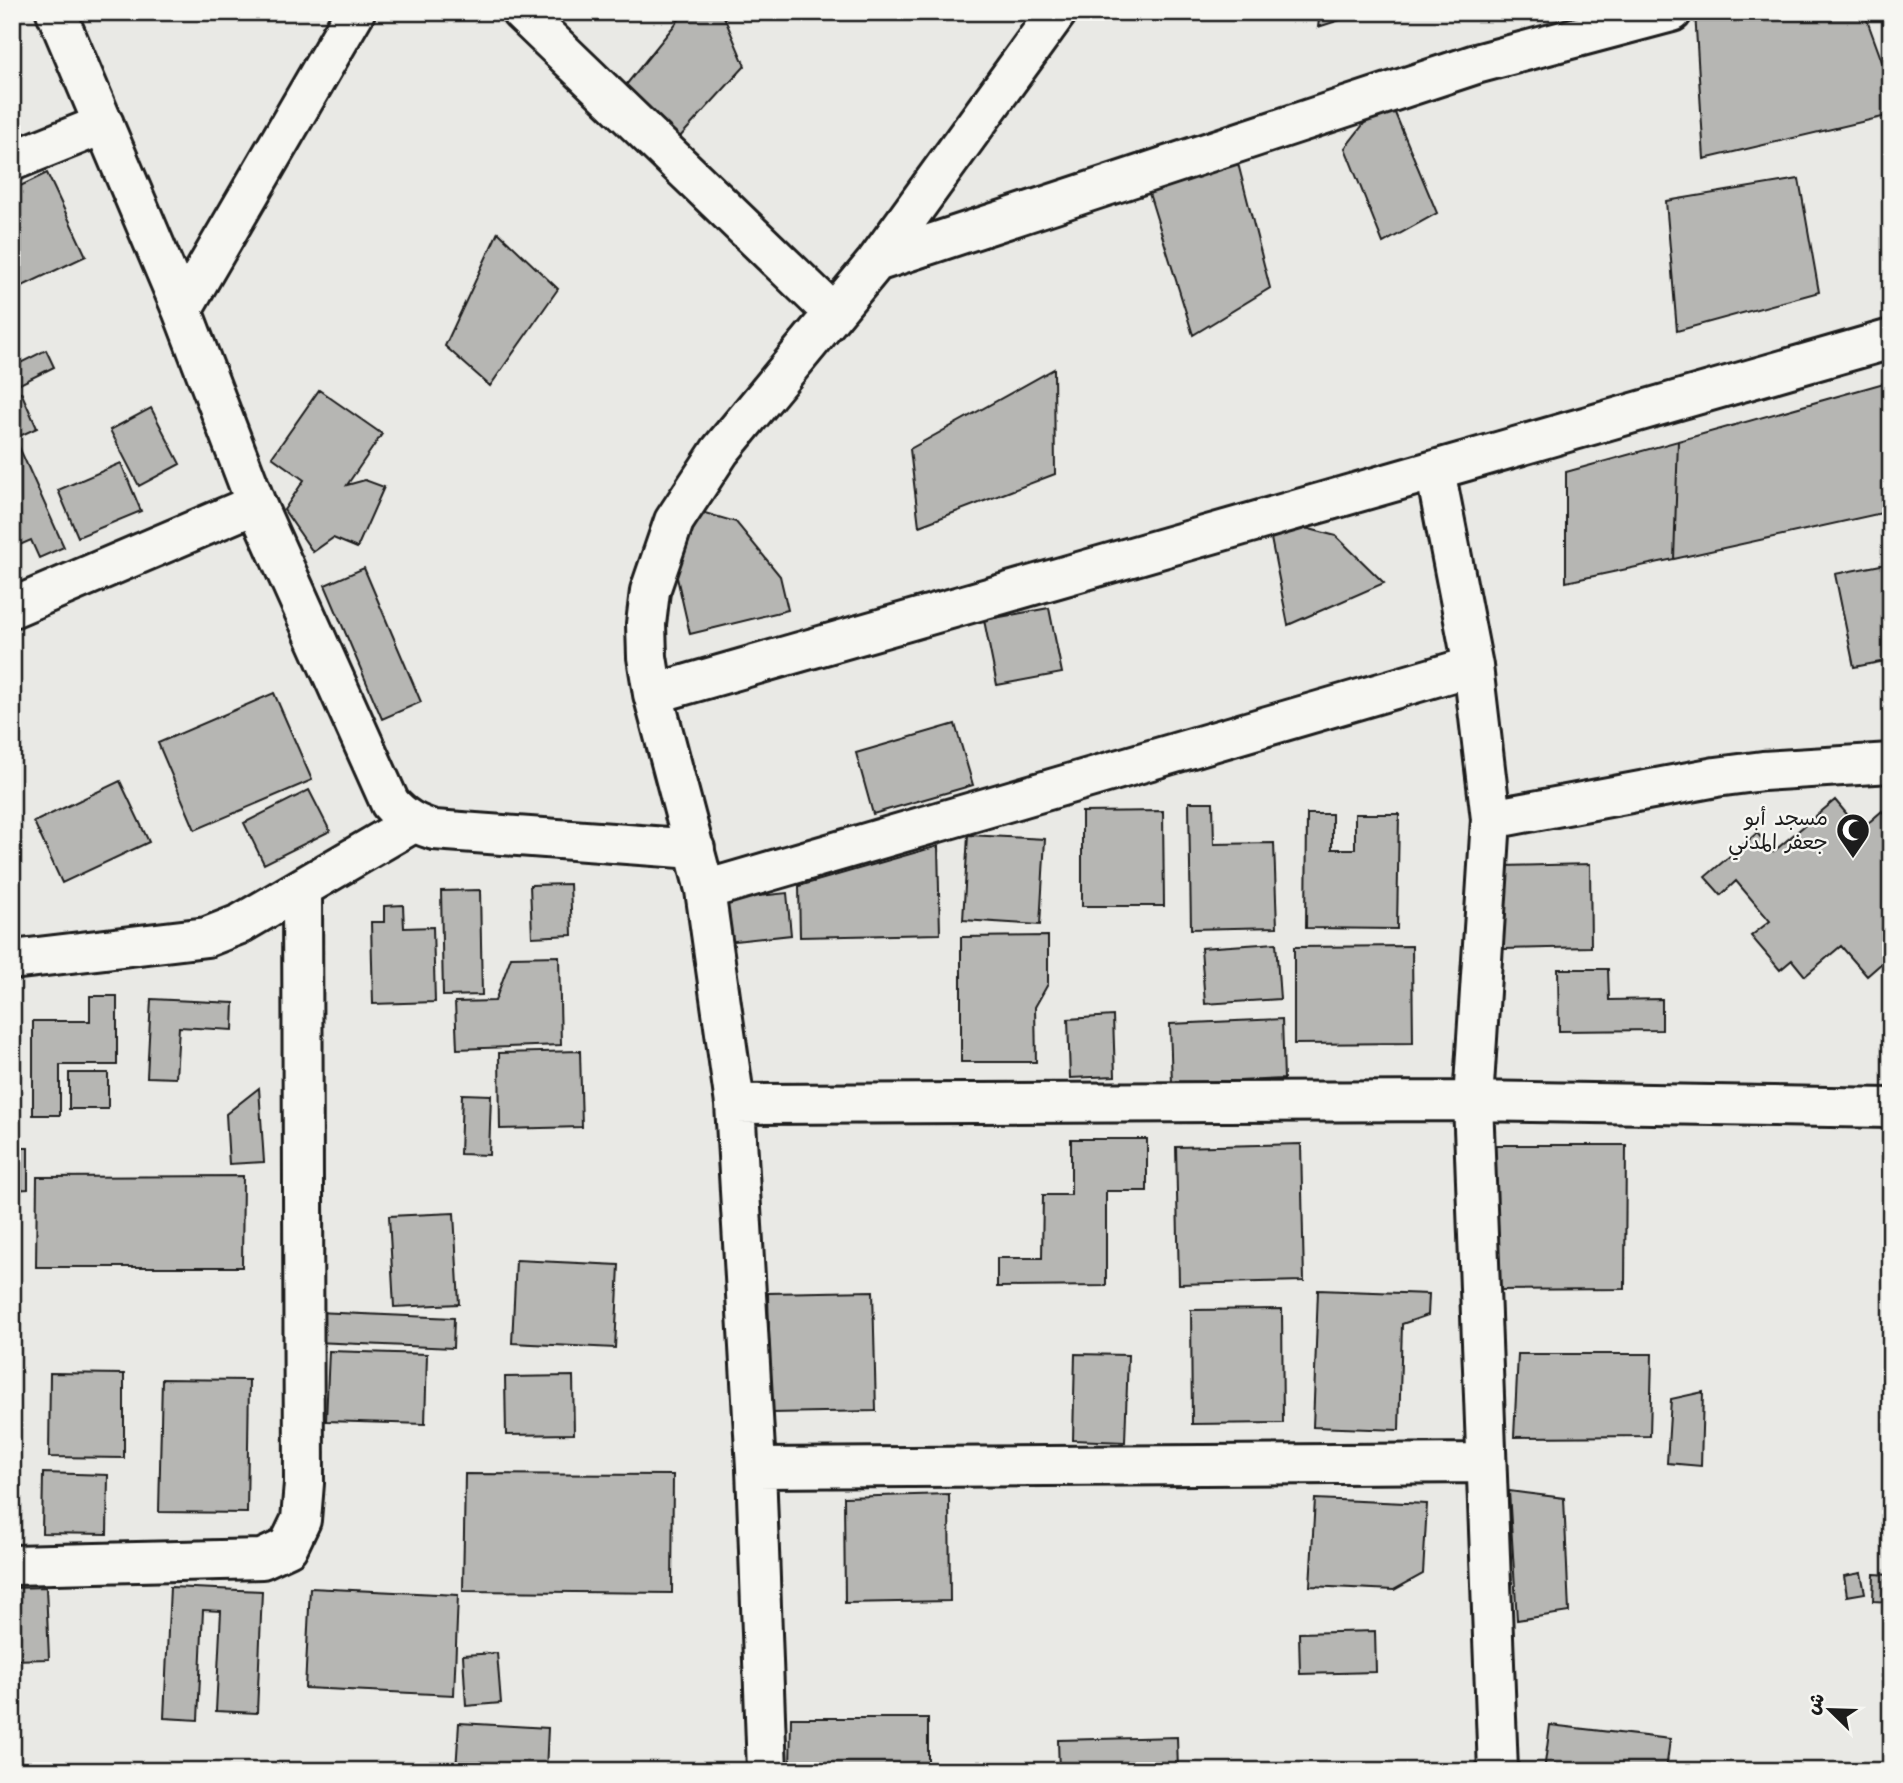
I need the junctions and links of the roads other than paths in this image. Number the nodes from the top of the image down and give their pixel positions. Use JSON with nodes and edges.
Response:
{"nodes":[{"id":1,"x":56,"y":12,"type":"edge"},
{"id":2,"x":355,"y":12,"type":"edge"},
{"id":3,"x":521,"y":12,"type":"edge"},
{"id":4,"x":1057,"y":12,"type":"edge"},
{"id":5,"x":1672,"y":12,"type":"edge"},
{"id":6,"x":103,"y":124,"type":"junction"},
{"id":7,"x":12,"y":161,"type":"edge"},
{"id":8,"x":876,"y":262,"type":"junction"},
{"id":9,"x":182,"y":310,"type":"junction"},
{"id":10,"x":833,"y":313,"type":"junction"},
{"id":11,"x":1891,"y":339,"type":"edge"},
{"id":12,"x":1435,"y":470,"type":"junction"},
{"id":13,"x":256,"y":504,"type":"junction"},
{"id":14,"x":12,"y":608,"type":"edge"},
{"id":15,"x":1473,"y":666,"type":"junction"},
{"id":16,"x":653,"y":694,"type":"junction"},
{"id":17,"x":1891,"y":763,"type":"edge"},
{"id":18,"x":1491,"y":819,"type":"junction"},
{"id":19,"x":413,"y":823,"type":"junction"},
{"id":20,"x":695,"y":849,"type":"junction"},
{"id":21,"x":302,"y":887,"type":"junction"},
{"id":22,"x":705,"y":890,"type":"junction"},
{"id":23,"x":12,"y":960,"type":"edge"},
{"id":24,"x":1473,"y":1101,"type":"junction"},
{"id":25,"x":735,"y":1104,"type":"junction"},
{"id":26,"x":1891,"y":1108,"type":"edge"},
{"id":27,"x":1486,"y":1464,"type":"junction"},
{"id":28,"x":756,"y":1468,"type":"junction"},
{"id":29,"x":12,"y":1565,"type":"edge"},
{"id":30,"x":767,"y":1771,"type":"edge"},
{"id":31,"x":1498,"y":1771,"type":"edge"}],
"edges":[{"from":1,"to":6,"type":"street"},
{"from":2,"to":9,"type":"street"},
{"from":3,"to":10,"type":"street"},
{"from":4,"to":8,"type":"street"},
{"from":5,"to":8,"type":"street"},
{"from":6,"to":7,"type":"street"},
{"from":6,"to":9,"type":"street"},
{"from":8,"to":10,"type":"street"},
{"from":9,"to":13,"type":"street"},
{"from":10,"to":16,"type":"street"},
{"from":11,"to":12,"type":"street"},
{"from":12,"to":15,"type":"street"},
{"from":12,"to":16,"type":"street"},
{"from":13,"to":14,"type":"street"},
{"from":13,"to":19,"type":"street"},
{"from":15,"to":18,"type":"street"},
{"from":15,"to":22,"type":"street"},
{"from":16,"to":20,"type":"street"},
{"from":17,"to":18,"type":"street"},
{"from":18,"to":24,"type":"street"},
{"from":19,"to":20,"type":"street"},
{"from":19,"to":21,"type":"street"},
{"from":20,"to":22,"type":"street"},
{"from":21,"to":23,"type":"street"},
{"from":21,"to":29,"type":"street"},
{"from":22,"to":25,"type":"street"},
{"from":24,"to":25,"type":"street"},
{"from":24,"to":26,"type":"street"},
{"from":24,"to":27,"type":"street"},
{"from":25,"to":28,"type":"street"},
{"from":27,"to":28,"type":"street"},
{"from":27,"to":31,"type":"street"},
{"from":28,"to":30,"type":"street"}]}
